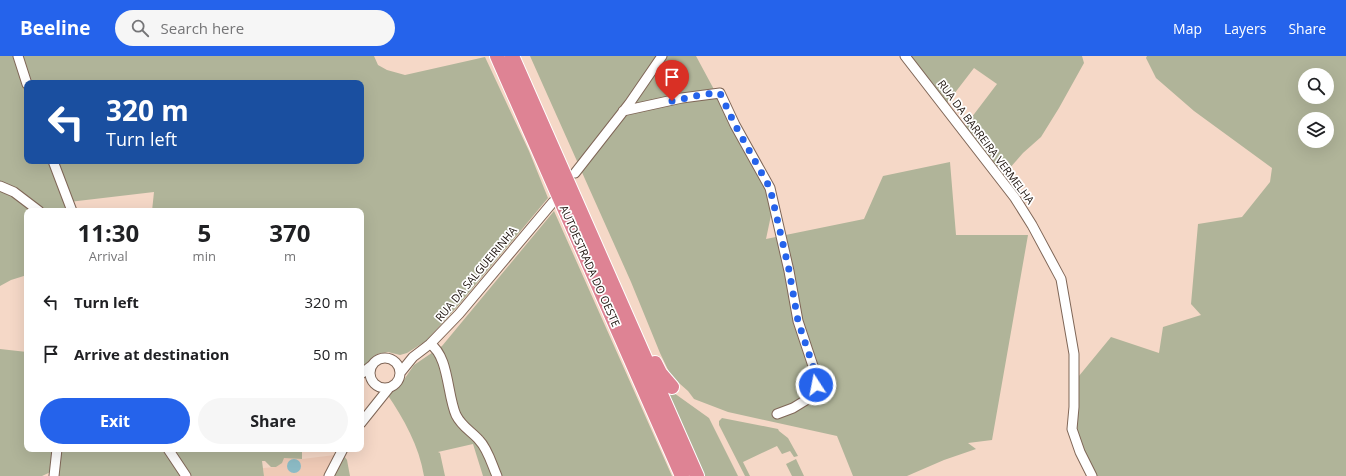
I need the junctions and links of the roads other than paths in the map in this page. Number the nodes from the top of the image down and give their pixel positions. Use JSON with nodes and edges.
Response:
{"nodes":[{"id":1,"x":18,"y":56,"type":"edge"},
{"id":2,"x":497,"y":56,"type":"edge"},
{"id":3,"x":512,"y":56,"type":"edge"},
{"id":4,"x":662,"y":56,"type":"edge"},
{"id":5,"x":905,"y":56,"type":"edge"},
{"id":6,"x":26,"y":80,"type":"edge"},
{"id":7,"x":623,"y":111,"type":"junction"},
{"id":8,"x":55,"y":164,"type":"edge"},
{"id":9,"x":575,"y":173,"type":"dead end"},
{"id":10,"x":0,"y":186,"type":"edge"},
{"id":11,"x":553,"y":202,"type":"dead end"},
{"id":12,"x":36,"y":208,"type":"edge"},
{"id":13,"x":71,"y":208,"type":"edge"},
{"id":14,"x":599,"y":254,"type":"junction"},
{"id":15,"x":430,"y":344,"type":"junction"},
{"id":16,"x":413,"y":357,"type":"junction"},
{"id":17,"x":394,"y":361,"type":"junction"},
{"id":18,"x":371,"y":366,"type":"junction"},
{"id":19,"x":364,"y":372,"type":"edge"},
{"id":20,"x":400,"y":373,"type":"junction"},
{"id":21,"x":364,"y":379,"type":"edge"},
{"id":22,"x":374,"y":383,"type":"junction"},
{"id":23,"x":672,"y":387,"type":"dead end"},
{"id":24,"x":388,"y":388,"type":"junction"},
{"id":25,"x":378,"y":400,"type":"junction"},
{"id":26,"x":777,"y":414,"type":"dead end"},
{"id":27,"x":364,"y":419,"type":"edge"},
{"id":28,"x":57,"y":452,"type":"edge"},
{"id":29,"x":170,"y":452,"type":"edge"},
{"id":30,"x":341,"y":452,"type":"edge"},
{"id":31,"x":54,"y":476,"type":"edge"},
{"id":32,"x":186,"y":476,"type":"edge"},
{"id":33,"x":329,"y":476,"type":"edge"},
{"id":34,"x":497,"y":476,"type":"edge"},
{"id":35,"x":682,"y":476,"type":"edge"},
{"id":36,"x":697,"y":476,"type":"edge"},
{"id":37,"x":1092,"y":476,"type":"edge"}],
"edges":[{"from":1,"to":6,"type":"street"},
{"from":2,"to":35,"type":"highway","name":"AUTOESTRADA DO OESTE"},
{"from":3,"to":14,"type":"highway","name":"AUTOESTRADA DO OESTE"},
{"from":4,"to":7,"type":"street"},
{"from":5,"to":37,"type":"street","name":"RUA DA BARREIRA VERMELHA"},
{"from":7,"to":9,"type":"street"},
{"from":7,"to":26,"type":"street"},
{"from":8,"to":13,"type":"street"},
{"from":10,"to":12,"type":"street"},
{"from":11,"to":15,"type":"street","name":"RUA DA SALGUEIRINHA"},
{"from":14,"to":23,"type":"highway"},
{"from":14,"to":36,"type":"highway","name":"AUTOESTRADA DO OESTE"},
{"from":15,"to":16,"type":"street","name":"RUA DA SALGUEIRINHA"},
{"from":15,"to":34,"type":"street"},
{"from":16,"to":17,"type":"street","name":"RUA DA SALGUEIRINHA"},
{"from":16,"to":20,"type":"street","name":"RUA DA SALGUEIRINHA"},
{"from":17,"to":18,"type":"street"},
{"from":17,"to":20,"type":"street"},
{"from":18,"to":19,"type":"street"},
{"from":18,"to":22,"type":"street"},
{"from":20,"to":24,"type":"street"},
{"from":21,"to":22,"type":"street"},
{"from":22,"to":24,"type":"street"},
{"from":22,"to":25,"type":"street"},
{"from":24,"to":25,"type":"street"},
{"from":25,"to":27,"type":"street"},
{"from":28,"to":31,"type":"street"},
{"from":29,"to":32,"type":"street"},
{"from":30,"to":33,"type":"street"}]}
